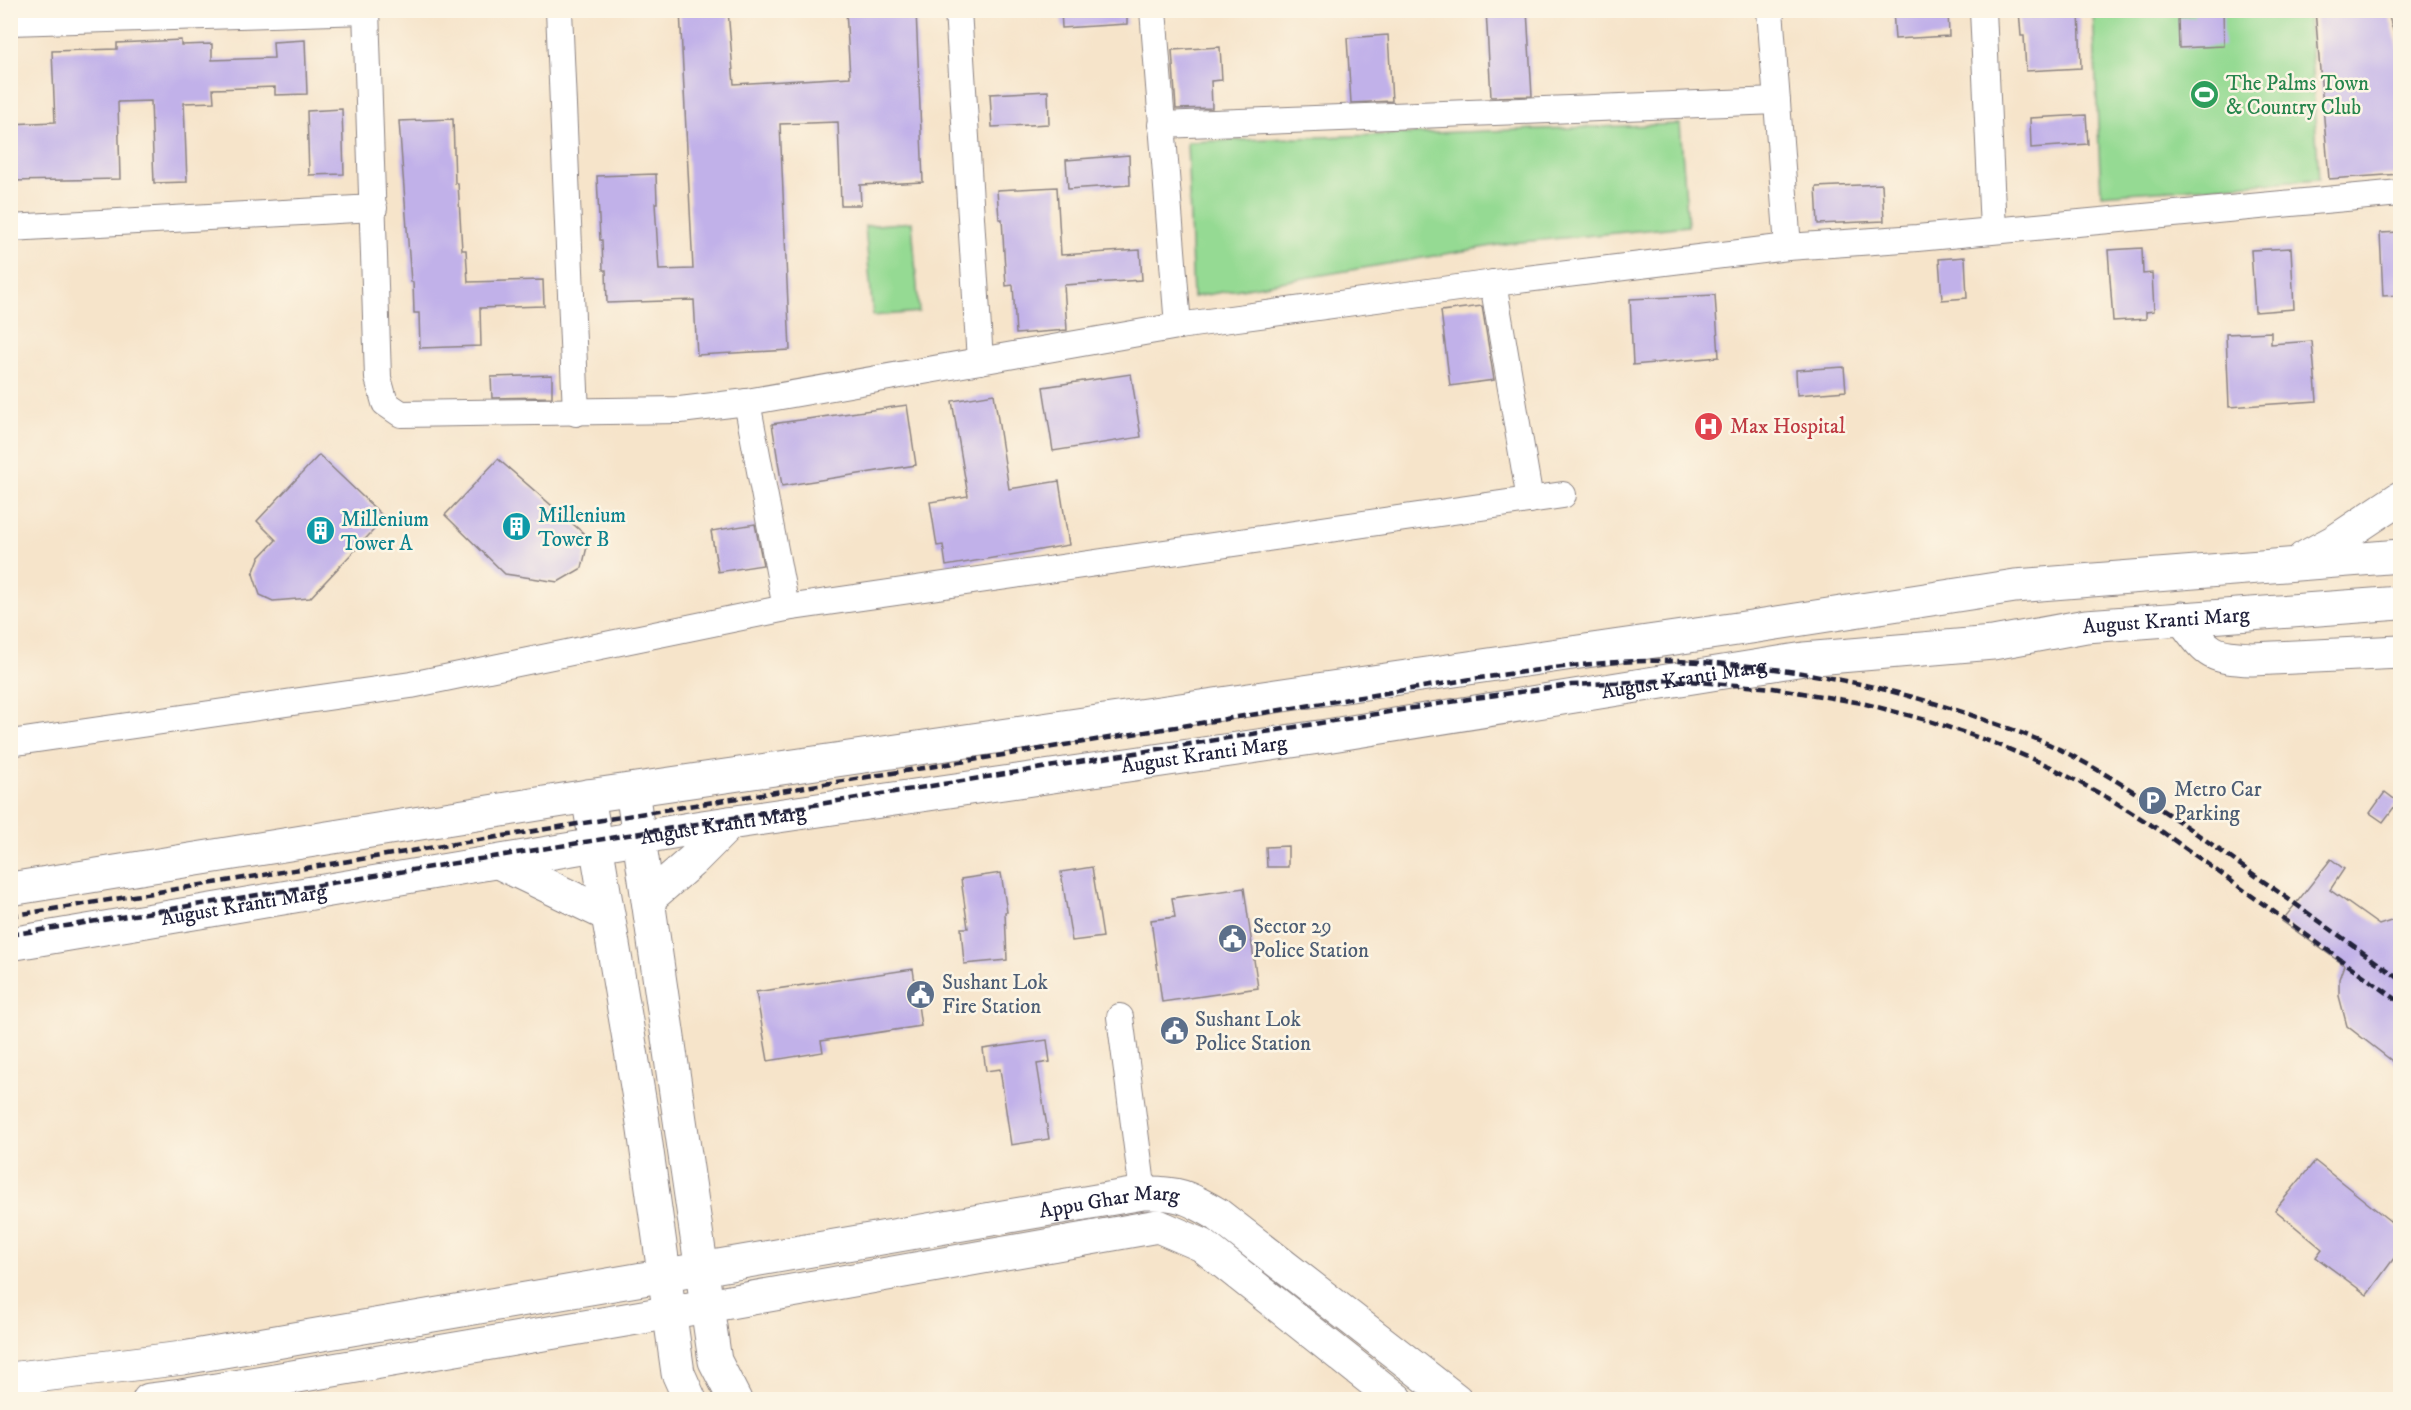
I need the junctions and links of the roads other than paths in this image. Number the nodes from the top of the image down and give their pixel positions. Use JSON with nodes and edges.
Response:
{"nodes":[{"id":1,"x":559,"y":10,"type":"edge"},
{"id":2,"x":958,"y":10,"type":"edge"},
{"id":3,"x":1153,"y":10,"type":"edge"},
{"id":4,"x":1770,"y":10,"type":"edge"},
{"id":5,"x":1983,"y":10,"type":"edge"},
{"id":6,"x":366,"y":11,"type":"edge"},
{"id":7,"x":166,"y":14,"type":"edge"},
{"id":8,"x":10,"y":22,"type":"edge"},
{"id":9,"x":1777,"y":101,"type":"junction"},
{"id":10,"x":1161,"y":125,"type":"junction"},
{"id":11,"x":2400,"y":193,"type":"edge"},
{"id":12,"x":374,"y":208,"type":"junction"},
{"id":13,"x":10,"y":228,"type":"edge"},
{"id":14,"x":1993,"y":230,"type":"junction"},
{"id":15,"x":1788,"y":247,"type":"junction"},
{"id":16,"x":1493,"y":283,"type":"junction"},
{"id":17,"x":1178,"y":326,"type":"junction"},
{"id":18,"x":980,"y":361,"type":"junction"},
{"id":19,"x":747,"y":402,"type":"junction"},
{"id":20,"x":576,"y":413,"type":"junction"},
{"id":21,"x":1563,"y":495,"type":"dead end"},
{"id":22,"x":2400,"y":498,"type":"edge"},
{"id":23,"x":1530,"y":500,"type":"junction"},
{"id":24,"x":2400,"y":556,"type":"edge"},
{"id":25,"x":2294,"y":563,"type":"junction"},
{"id":26,"x":2400,"y":603,"type":"edge"},
{"id":27,"x":786,"y":608,"type":"junction"},
{"id":28,"x":2182,"y":618,"type":"junction"},
{"id":29,"x":2400,"y":652,"type":"edge"},
{"id":30,"x":10,"y":743,"type":"edge"},
{"id":31,"x":632,"y":790,"type":"junction"},
{"id":32,"x":588,"y":796,"type":"junction"},
{"id":33,"x":730,"y":823,"type":"junction"},
{"id":34,"x":639,"y":839,"type":"junction"},
{"id":35,"x":597,"y":847,"type":"junction"},
{"id":36,"x":500,"y":863,"type":"junction"},
{"id":37,"x":10,"y":889,"type":"edge"},
{"id":38,"x":648,"y":899,"type":"junction"},
{"id":39,"x":608,"y":915,"type":"junction"},
{"id":40,"x":10,"y":944,"type":"edge"},
{"id":41,"x":1120,"y":1017,"type":"dead end"},
{"id":42,"x":1157,"y":1193,"type":"junction"},
{"id":43,"x":1158,"y":1226,"type":"junction"},
{"id":44,"x":702,"y":1270,"type":"junction"},
{"id":45,"x":665,"y":1276,"type":"junction"},
{"id":46,"x":707,"y":1306,"type":"junction"},
{"id":47,"x":670,"y":1312,"type":"junction"},
{"id":48,"x":10,"y":1379,"type":"edge"},
{"id":49,"x":149,"y":1400,"type":"edge"},
{"id":50,"x":690,"y":1400,"type":"edge"},
{"id":51,"x":735,"y":1400,"type":"edge"},
{"id":52,"x":1396,"y":1400,"type":"edge"},
{"id":53,"x":1456,"y":1400,"type":"edge"}],
"edges":[{"from":1,"to":20,"type":"street"},
{"from":2,"to":18,"type":"street"},
{"from":3,"to":10,"type":"street"},
{"from":4,"to":9,"type":"street"},
{"from":5,"to":14,"type":"street"},
{"from":6,"to":7,"type":"street"},
{"from":6,"to":12,"type":"street"},
{"from":7,"to":8,"type":"street"},
{"from":9,"to":10,"type":"street"},
{"from":9,"to":15,"type":"street"},
{"from":10,"to":17,"type":"street"},
{"from":11,"to":14,"type":"street"},
{"from":12,"to":13,"type":"street"},
{"from":12,"to":20,"type":"street"},
{"from":14,"to":15,"type":"street"},
{"from":15,"to":16,"type":"street"},
{"from":16,"to":17,"type":"street"},
{"from":16,"to":23,"type":"street"},
{"from":17,"to":18,"type":"street"},
{"from":18,"to":19,"type":"street"},
{"from":19,"to":20,"type":"street"},
{"from":19,"to":27,"type":"street"},
{"from":21,"to":23,"type":"street"},
{"from":22,"to":25,"type":"main road"},
{"from":23,"to":27,"type":"street"},
{"from":24,"to":25,"type":"main road","name":"August Kranti Marg"},
{"from":25,"to":31,"type":"main road","name":"August Kranti Marg"},
{"from":26,"to":28,"type":"main road","name":"August Kranti Marg"},
{"from":27,"to":30,"type":"street"},
{"from":28,"to":29,"type":"main road"},
{"from":28,"to":33,"type":"main road","name":"August Kranti Marg"},
{"from":31,"to":32,"type":"main road","name":"August Kranti Marg"},
{"from":31,"to":34,"type":"main road"},
{"from":32,"to":35,"type":"main road"},
{"from":32,"to":37,"type":"main road","name":"August Kranti Marg"},
{"from":33,"to":34,"type":"main road","name":"August Kranti Marg"},
{"from":33,"to":38,"type":"main road"},
{"from":34,"to":35,"type":"main road","name":"August Kranti Marg"},
{"from":34,"to":38,"type":"main road"},
{"from":35,"to":36,"type":"main road","name":"August Kranti Marg"},
{"from":35,"to":39,"type":"main road"},
{"from":36,"to":39,"type":"main road"},
{"from":36,"to":40,"type":"main road","name":"August Kranti Marg"},
{"from":38,"to":44,"type":"main road"},
{"from":39,"to":45,"type":"main road"},
{"from":41,"to":42,"type":"street"},
{"from":42,"to":43,"type":"main road"},
{"from":42,"to":44,"type":"main road","name":"Appu Ghar Marg"},
{"from":42,"to":53,"type":"main road","name":"Appu Ghar Marg"},
{"from":43,"to":46,"type":"main road","name":"Appu Ghar Marg"},
{"from":43,"to":52,"type":"main road","name":"Appu Ghar Marg"},
{"from":44,"to":45,"type":"main road","name":"Appu Ghar Marg"},
{"from":44,"to":46,"type":"main road"},
{"from":45,"to":47,"type":"main road"},
{"from":45,"to":48,"type":"main road","name":"Appu Ghar Marg"},
{"from":46,"to":47,"type":"main road","name":"Appu Ghar Marg"},
{"from":46,"to":51,"type":"main road"},
{"from":47,"to":49,"type":"main road","name":"Appu Ghar Marg"},
{"from":47,"to":50,"type":"main road"}]}
